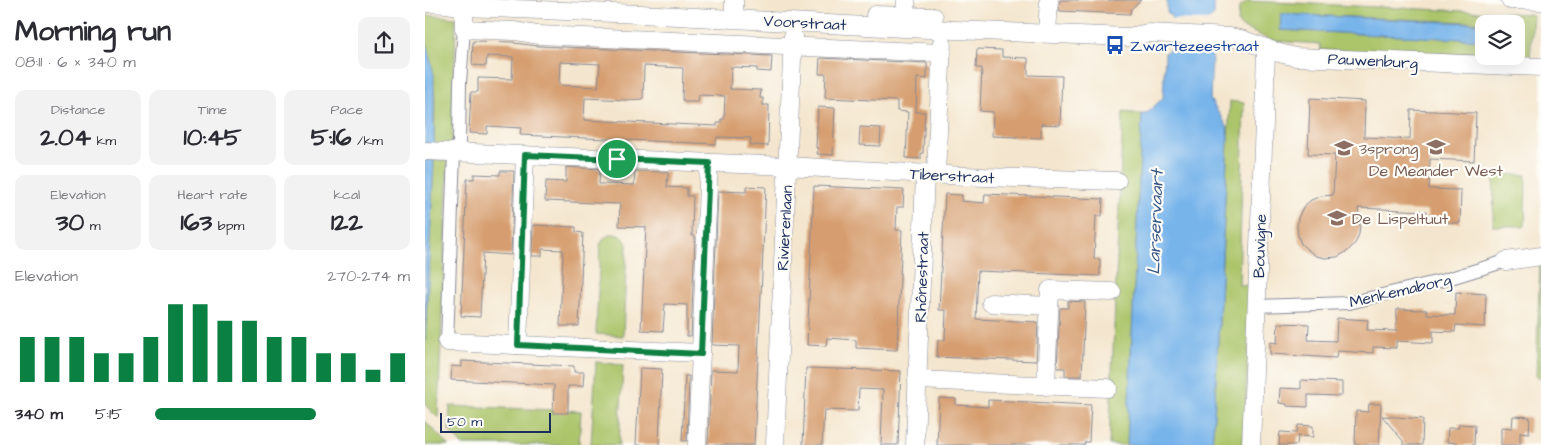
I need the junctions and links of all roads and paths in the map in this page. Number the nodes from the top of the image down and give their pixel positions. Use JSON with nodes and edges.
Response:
{"nodes":[{"id":1,"x":545,"y":0,"type":"edge"},
{"id":2,"x":1049,"y":0,"type":"edge"},
{"id":3,"x":1510,"y":0,"type":"edge"},
{"id":4,"x":1541,"y":1,"type":"edge"},
{"id":5,"x":449,"y":3,"type":"edge"},
{"id":6,"x":734,"y":4,"type":"edge"},
{"id":7,"x":512,"y":5,"type":"edge"},
{"id":8,"x":641,"y":6,"type":"edge"},
{"id":9,"x":906,"y":8,"type":"edge"},
{"id":10,"x":794,"y":16,"type":"junction"},
{"id":11,"x":943,"y":24,"type":"junction"},
{"id":12,"x":1048,"y":27,"type":"junction"},
{"id":13,"x":464,"y":29,"type":"junction"},
{"id":14,"x":1209,"y":36,"type":"joint"},
{"id":15,"x":792,"y":46,"type":"junction"},
{"id":16,"x":1265,"y":48,"type":"junction"},
{"id":17,"x":942,"y":53,"type":"junction"},
{"id":18,"x":1541,"y":68,"type":"edge"},
{"id":19,"x":438,"y":152,"type":"edge"},
{"id":20,"x":525,"y":155,"type":"junction"},
{"id":21,"x":709,"y":163,"type":"junction"},
{"id":22,"x":787,"y":166,"type":"junction"},
{"id":23,"x":931,"y":174,"type":"junction"},
{"id":24,"x":1117,"y":181,"type":"dead end"},
{"id":25,"x":1541,"y":256,"type":"edge"},
{"id":26,"x":1506,"y":261,"type":"joint"},
{"id":27,"x":1112,"y":292,"type":"dead end"},
{"id":28,"x":991,"y":303,"type":"dead end"},
{"id":29,"x":1049,"y":306,"type":"junction"},
{"id":30,"x":1256,"y":306,"type":"junction"},
{"id":31,"x":447,"y":342,"type":"joint"},
{"id":32,"x":518,"y":345,"type":"junction"},
{"id":33,"x":701,"y":354,"type":"junction"},
{"id":34,"x":917,"y":380,"type":"junction"},
{"id":35,"x":1046,"y":386,"type":"junction"},
{"id":36,"x":1108,"y":388,"type":"dead end"},
{"id":37,"x":697,"y":445,"type":"edge"},
{"id":38,"x":775,"y":445,"type":"edge"},
{"id":39,"x":915,"y":445,"type":"edge"},
{"id":40,"x":1251,"y":445,"type":"edge"}],
"edges":[{"from":1,"to":8,"type":"street","name":"Voorstraat"},
{"from":2,"to":12,"type":"street"},
{"from":3,"to":4,"type":"street"},
{"from":5,"to":7,"type":"street","name":"Voorstraat"},
{"from":5,"to":13,"type":"street","name":"Voorstraat"},
{"from":6,"to":8,"type":"street","name":"Voorstraat"},
{"from":6,"to":10,"type":"street","name":"Voorstraat"},
{"from":7,"to":8,"type":"street","name":"Voorstraat"},
{"from":8,"to":10,"type":"street","name":"Voorstraat"},
{"from":9,"to":10,"type":"street","name":"Voorstraat"},
{"from":9,"to":11,"type":"street","name":"Voorstraat"},
{"from":10,"to":11,"type":"street","name":"Voorstraat"},
{"from":10,"to":15,"type":"street","name":"Rivierenlaan"},
{"from":11,"to":12,"type":"street","name":"Voorstraat"},
{"from":11,"to":17,"type":"street","name":"Rhônestraat"},
{"from":12,"to":14,"type":"street","name":"Voorstraat"},
{"from":13,"to":15,"type":"street","name":"Voorstraat"},
{"from":13,"to":19,"type":"street"},
{"from":14,"to":16,"type":"street","name":"Pauwenburg"},
{"from":15,"to":17,"type":"street","name":"Voorstraat"},
{"from":15,"to":22,"type":"street","name":"Rivierenlaan"},
{"from":16,"to":18,"type":"street","name":"Pauwenburg"},
{"from":16,"to":30,"type":"street","name":"Bouvigne"},
{"from":17,"to":23,"type":"street","name":"Rhônestraat"},
{"from":19,"to":20,"type":"street","name":"Tiberstraat"},
{"from":19,"to":31,"type":"street"},
{"from":20,"to":21,"type":"street","name":"Tiberstraat"},
{"from":20,"to":32,"type":"street"},
{"from":21,"to":22,"type":"street","name":"Tiberstraat"},
{"from":21,"to":33,"type":"street"},
{"from":22,"to":23,"type":"street","name":"Tiberstraat"},
{"from":22,"to":38,"type":"street","name":"Rivierenlaan"},
{"from":23,"to":24,"type":"street","name":"Tiberstraat"},
{"from":23,"to":34,"type":"street","name":"Rhônestraat"},
{"from":25,"to":26,"type":"street","name":"Menkemaborg"},
{"from":26,"to":30,"type":"street","name":"Menkemaborg"},
{"from":27,"to":29,"type":"street"},
{"from":28,"to":29,"type":"street"},
{"from":29,"to":35,"type":"street"},
{"from":30,"to":40,"type":"street","name":"Bouvigne"},
{"from":31,"to":32,"type":"street"},
{"from":32,"to":33,"type":"street"},
{"from":33,"to":37,"type":"street"},
{"from":34,"to":35,"type":"street"},
{"from":34,"to":39,"type":"street","name":"Rhônestraat"},
{"from":35,"to":36,"type":"street"}]}
